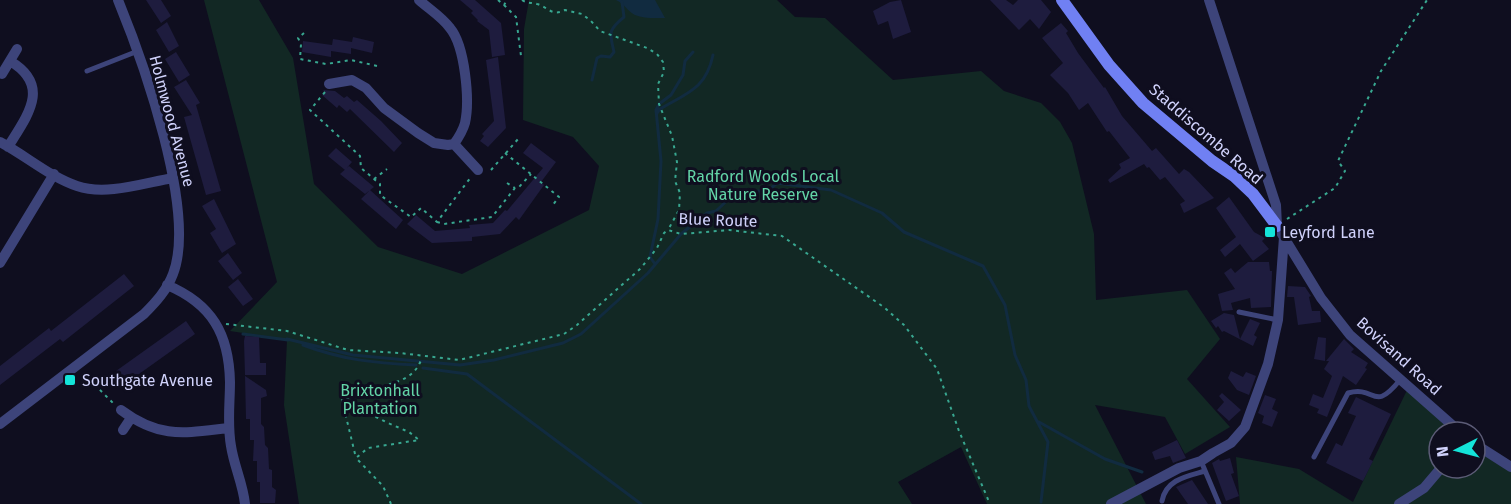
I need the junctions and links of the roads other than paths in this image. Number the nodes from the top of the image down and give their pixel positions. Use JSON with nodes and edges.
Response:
{"nodes":[{"id":1,"x":118,"y":0,"type":"edge"},
{"id":2,"x":418,"y":0,"type":"edge"},
{"id":3,"x":1062,"y":0,"type":"edge"},
{"id":4,"x":1209,"y":0,"type":"edge"},
{"id":5,"x":17,"y":49,"type":"dead end"},
{"id":6,"x":138,"y":51,"type":"junction"},
{"id":7,"x":10,"y":61,"type":"junction"},
{"id":8,"x":87,"y":71,"type":"dead end"},
{"id":9,"x":3,"y":74,"type":"dead end"},
{"id":10,"x":331,"y":83,"type":"road end"},
{"id":11,"x":4,"y":144,"type":"edge"},
{"id":12,"x":454,"y":144,"type":"junction"},
{"id":13,"x":477,"y":168,"type":"road end"},
{"id":14,"x":54,"y":174,"type":"junction"},
{"id":15,"x":173,"y":178,"type":"junction"},
{"id":16,"x":1277,"y":226,"type":"junction"},
{"id":17,"x":1284,"y":237,"type":"junction"},
{"id":18,"x":0,"y":263,"type":"edge"},
{"id":19,"x":167,"y":285,"type":"junction"},
{"id":20,"x":1239,"y":312,"type":"dead end"},
{"id":21,"x":1278,"y":320,"type":"junction"},
{"id":22,"x":1401,"y":378,"type":"junction"},
{"id":23,"x":121,"y":410,"type":"road end"},
{"id":24,"x":131,"y":418,"type":"junction"},
{"id":25,"x":1447,"y":420,"type":"edge"},
{"id":26,"x":0,"y":424,"type":"edge"},
{"id":27,"x":229,"y":428,"type":"junction"},
{"id":28,"x":123,"y":430,"type":"dead end"},
{"id":29,"x":1487,"y":451,"type":"edge"},
{"id":30,"x":1314,"y":457,"type":"dead end"},
{"id":31,"x":1203,"y":466,"type":"junction"},
{"id":32,"x":1511,"y":466,"type":"edge"},
{"id":33,"x":1431,"y":480,"type":"edge"},
{"id":34,"x":1162,"y":501,"type":"dead end"},
{"id":35,"x":244,"y":504,"type":"edge"},
{"id":36,"x":1112,"y":504,"type":"edge"},
{"id":37,"x":1219,"y":504,"type":"edge"},
{"id":38,"x":1399,"y":504,"type":"edge"}],
"edges":[{"from":1,"to":6,"type":"street","name":"Holmwood Avenue"},
{"from":2,"to":12,"type":"street"},
{"from":3,"to":16,"type":"street","name":"Staddiscombe Road"},
{"from":4,"to":16,"type":"street"},
{"from":5,"to":7,"type":"street"},
{"from":6,"to":8,"type":"lane"},
{"from":6,"to":15,"type":"street","name":"Holmwood Avenue"},
{"from":7,"to":9,"type":"street"},
{"from":7,"to":11,"type":"street"},
{"from":10,"to":12,"type":"street"},
{"from":11,"to":14,"type":"street"},
{"from":12,"to":13,"type":"street"},
{"from":14,"to":15,"type":"street"},
{"from":14,"to":18,"type":"street"},
{"from":15,"to":19,"type":"street","name":"Holmwood Avenue"},
{"from":16,"to":17,"type":"street","name":"Staddiscombe Road"},
{"from":17,"to":21,"type":"street"},
{"from":17,"to":22,"type":"street","name":"Bovisand Road"},
{"from":19,"to":26,"type":"street","name":"Holmwood Avenue"},
{"from":19,"to":27,"type":"street"},
{"from":20,"to":21,"type":"lane"},
{"from":21,"to":31,"type":"street"},
{"from":22,"to":25,"type":"street","name":"Bovisand Road"},
{"from":22,"to":30,"type":"lane"},
{"from":23,"to":24,"type":"street"},
{"from":24,"to":27,"type":"street"},
{"from":24,"to":28,"type":"street"},
{"from":27,"to":35,"type":"street"},
{"from":29,"to":32,"type":"street"},
{"from":31,"to":34,"type":"lane"},
{"from":31,"to":36,"type":"street"},
{"from":31,"to":37,"type":"lane"},
{"from":33,"to":38,"type":"street"}]}
